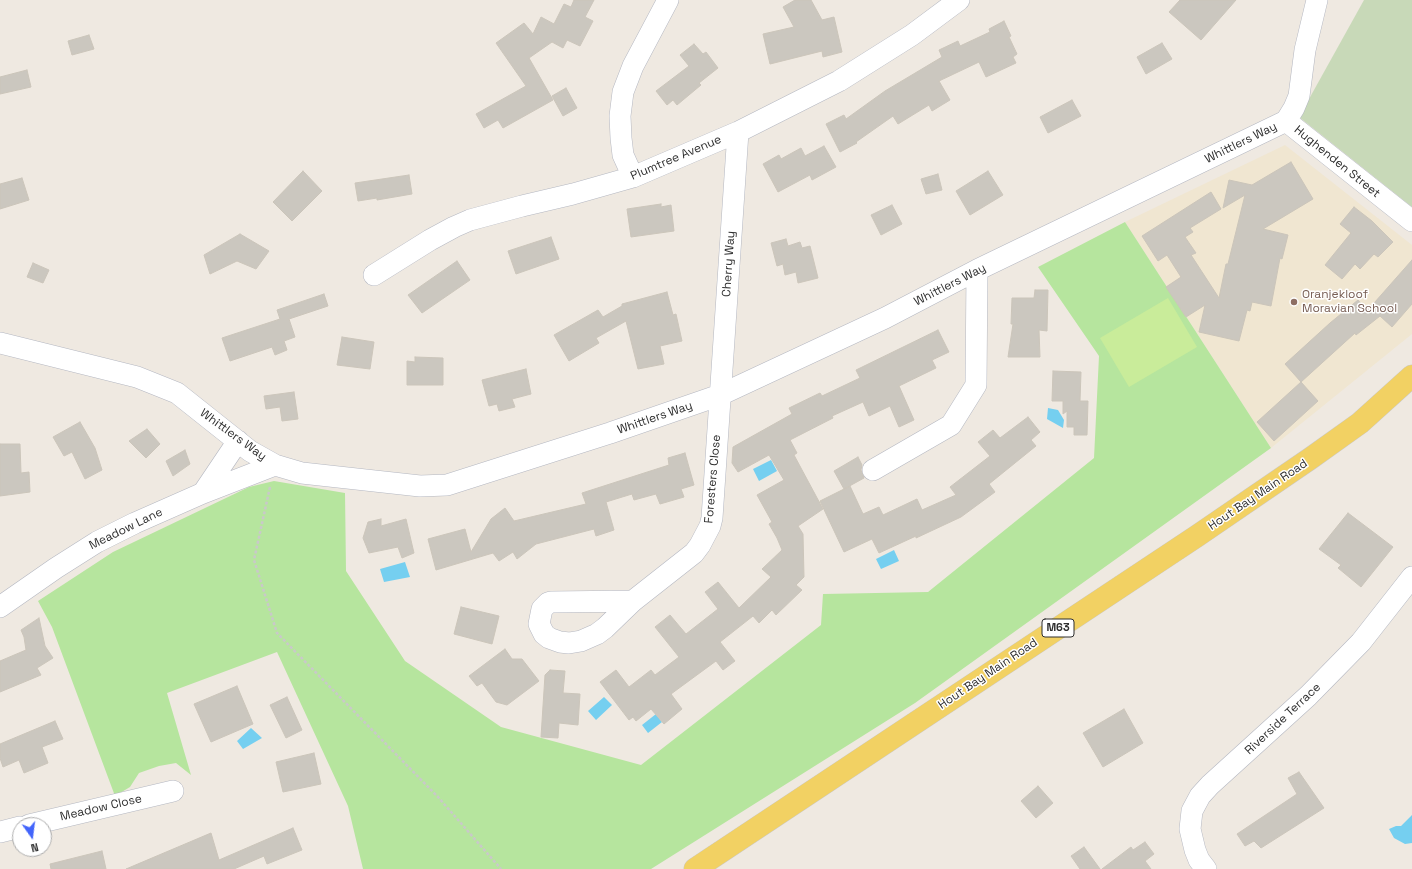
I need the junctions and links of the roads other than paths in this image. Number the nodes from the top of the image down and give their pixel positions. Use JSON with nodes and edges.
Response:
{"nodes":[{"id":1,"x":668,"y":0,"type":"edge"},
{"id":2,"x":959,"y":0,"type":"edge"},
{"id":3,"x":1317,"y":0,"type":"edge"},
{"id":4,"x":1286,"y":121,"type":"junction"},
{"id":5,"x":738,"y":132,"type":"junction"},
{"id":6,"x":633,"y":177,"type":"junction"},
{"id":7,"x":1412,"y":222,"type":"edge"},
{"id":8,"x":977,"y":270,"type":"junction"},
{"id":9,"x":374,"y":275,"type":"dead end"},
{"id":10,"x":0,"y":343,"type":"edge"},
{"id":11,"x":1412,"y":376,"type":"edge"},
{"id":12,"x":720,"y":395,"type":"junction"},
{"id":13,"x":238,"y":441,"type":"junction"},
{"id":14,"x":275,"y":465,"type":"junction"},
{"id":15,"x":873,"y":470,"type":"dead end"},
{"id":16,"x":203,"y":493,"type":"junction"},
{"id":17,"x":1412,"y":576,"type":"edge"},
{"id":18,"x":633,"y":601,"type":"dead end"},
{"id":19,"x":0,"y":607,"type":"edge"},
{"id":20,"x":173,"y":791,"type":"dead end"},
{"id":21,"x":52,"y":820,"type":"edge"},
{"id":22,"x":12,"y":829,"type":"edge"},
{"id":23,"x":0,"y":832,"type":"edge"},
{"id":24,"x":696,"y":869,"type":"edge"},
{"id":25,"x":1206,"y":869,"type":"edge"}],
"edges":[{"from":1,"to":6,"type":"street"},
{"from":2,"to":5,"type":"street","name":"Plumtree Avenue"},
{"from":3,"to":4,"type":"street","name":"Hughenden Street"},
{"from":4,"to":7,"type":"street","name":"Hughenden Street"},
{"from":4,"to":8,"type":"street","name":"Whittlers Way"},
{"from":5,"to":6,"type":"street","name":"Plumtree Avenue"},
{"from":5,"to":12,"type":"street","name":"Cherry Way"},
{"from":6,"to":9,"type":"street","name":"Plumtree Avenue"},
{"from":8,"to":12,"type":"street","name":"Whittlers Way"},
{"from":8,"to":15,"type":"street"},
{"from":10,"to":13,"type":"street","name":"Whittlers Way"},
{"from":11,"to":24,"type":"main road","name":"Hout Bay Main Road","number":"M63"},
{"from":12,"to":14,"type":"street","name":"Whittlers Way"},
{"from":12,"to":18,"type":"street","name":"Foresters Close"},
{"from":13,"to":14,"type":"street","name":"Whittlers Way"},
{"from":13,"to":16,"type":"street"},
{"from":14,"to":16,"type":"street","name":"Meadow Lane"},
{"from":16,"to":19,"type":"street","name":"Meadow Lane"},
{"from":17,"to":25,"type":"street","name":"Riverside Terrace"},
{"from":20,"to":21,"type":"street","name":"Meadow Close"},
{"from":22,"to":23,"type":"street"}]}
